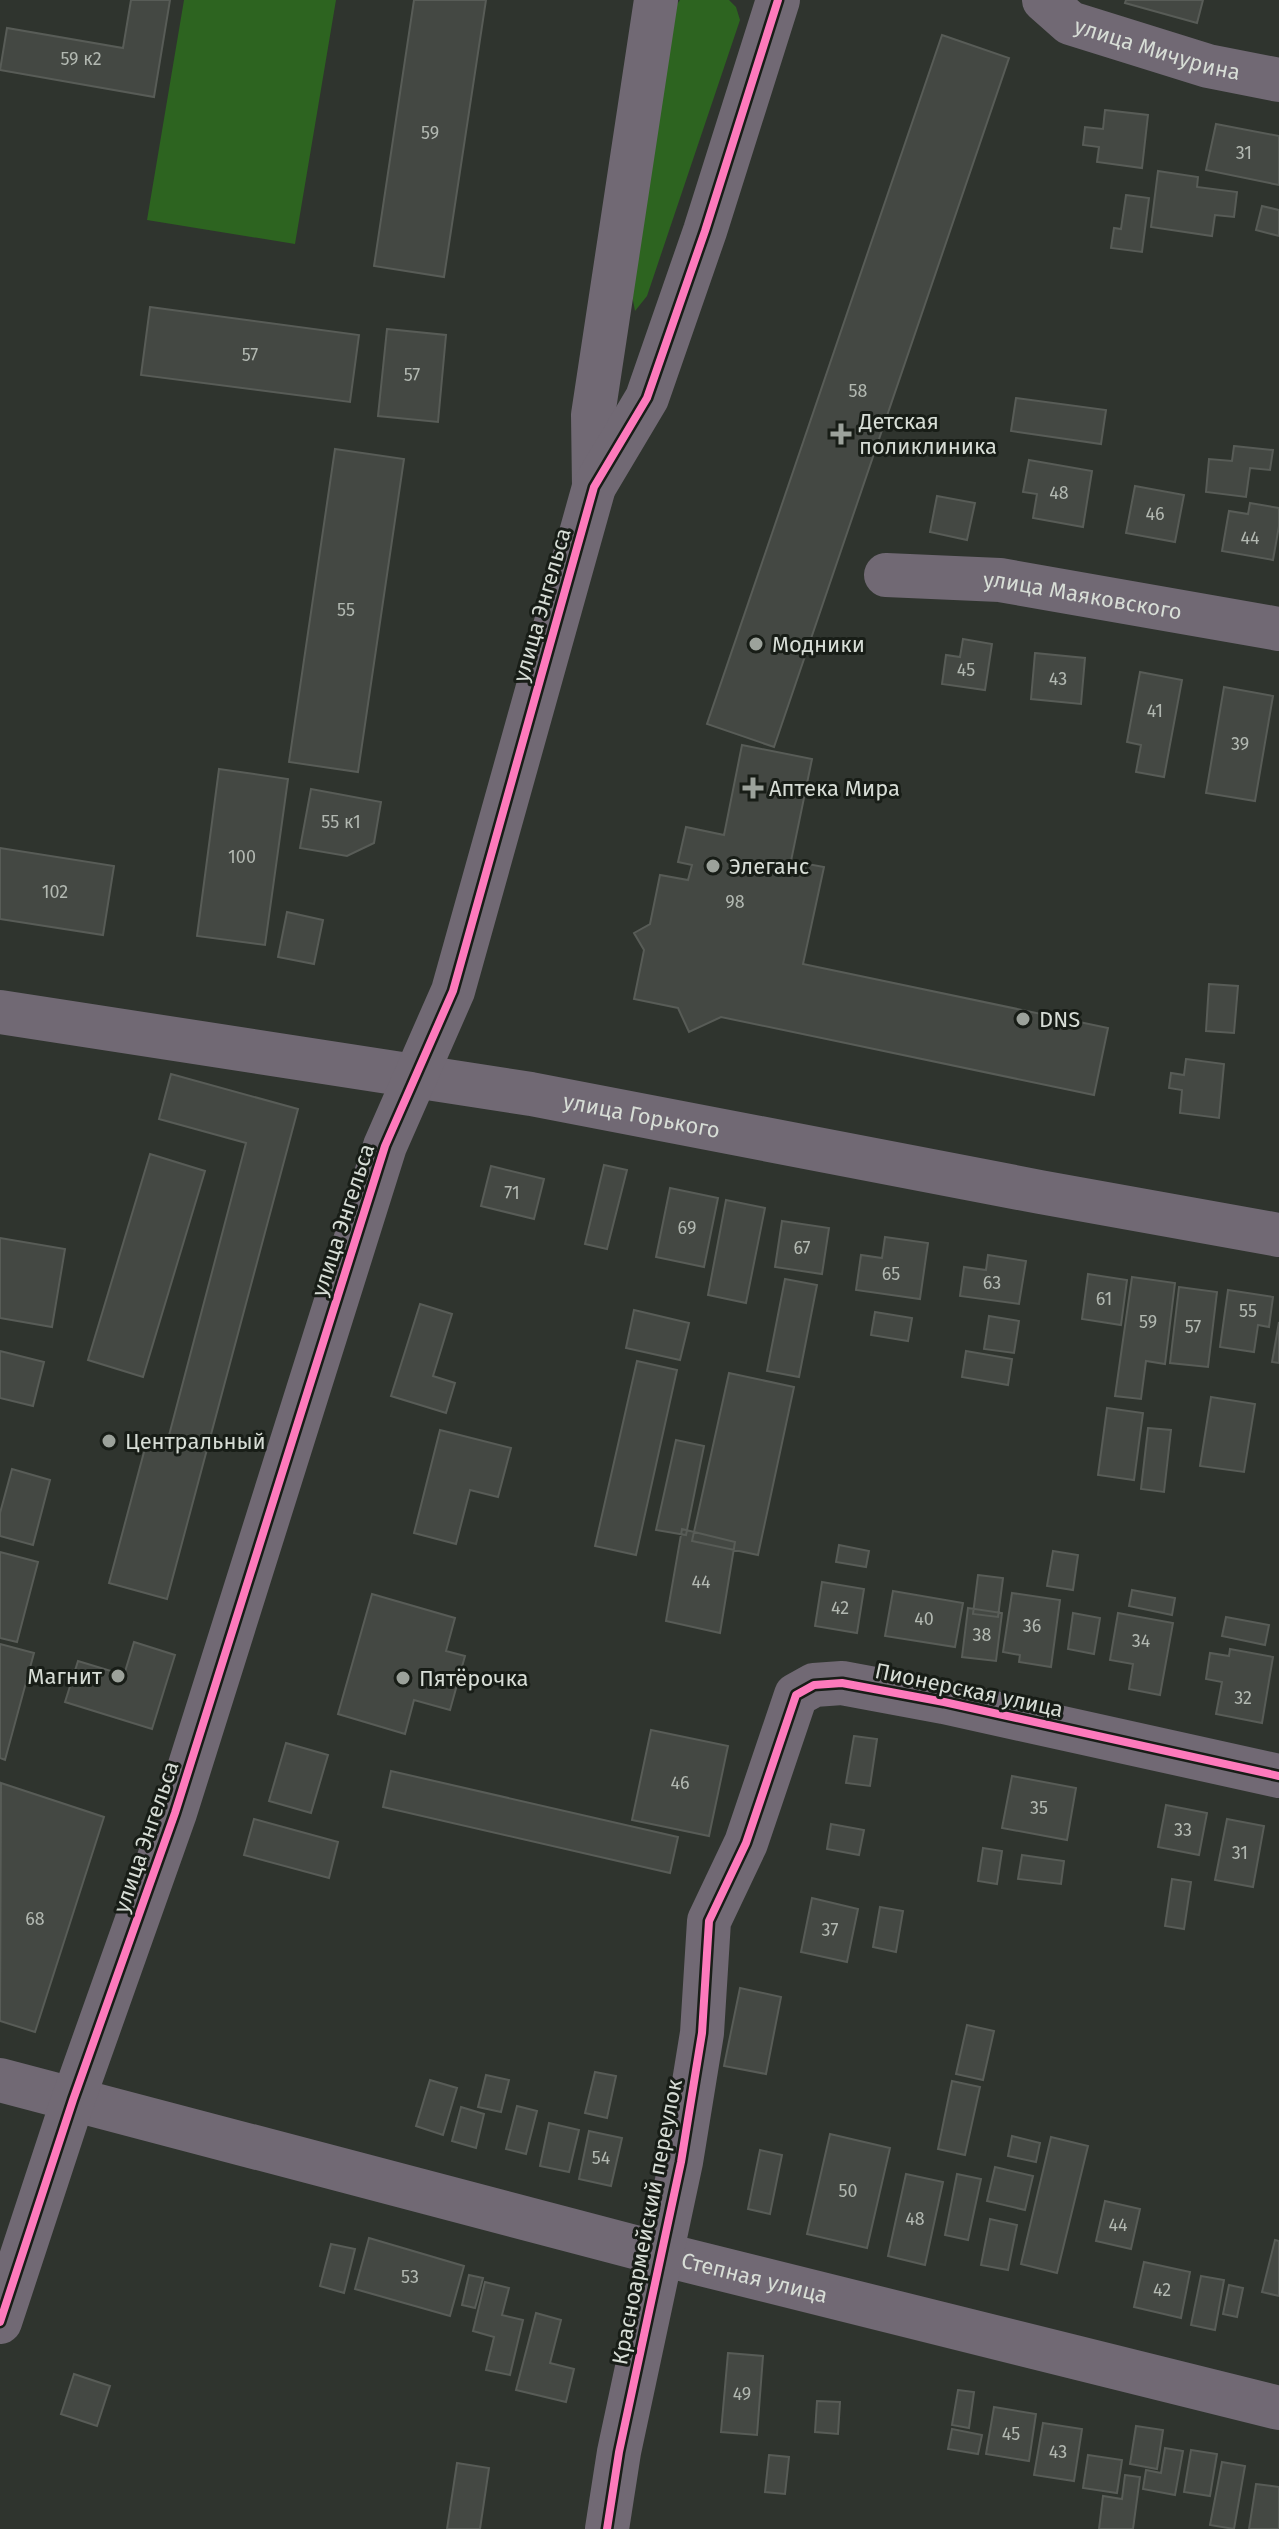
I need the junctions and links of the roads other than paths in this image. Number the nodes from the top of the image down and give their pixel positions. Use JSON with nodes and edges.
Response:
{"nodes":[{"id":1,"x":656,"y":0,"type":"edge"},
{"id":2,"x":778,"y":0,"type":"edge"},
{"id":3,"x":1044,"y":0,"type":"edge"},
{"id":4,"x":1279,"y":80,"type":"edge"},
{"id":5,"x":594,"y":487,"type":"junction"},
{"id":6,"x":886,"y":575,"type":"dead end"},
{"id":7,"x":1279,"y":629,"type":"edge"},
{"id":8,"x":0,"y":1012,"type":"edge"},
{"id":9,"x":417,"y":1076,"type":"junction"},
{"id":10,"x":1279,"y":1235,"type":"edge"},
{"id":11,"x":1279,"y":1776,"type":"edge"},
{"id":12,"x":709,"y":1921,"type":"joint"},
{"id":13,"x":0,"y":2080,"type":"edge"},
{"id":14,"x":73,"y":2100,"type":"junction"},
{"id":15,"x":661,"y":2254,"type":"junction"},
{"id":16,"x":0,"y":2322,"type":"edge"},
{"id":17,"x":1279,"y":2408,"type":"edge"},
{"id":18,"x":607,"y":2529,"type":"edge"}],
"edges":[{"from":1,"to":5,"type":"street","name":"улица Энгельса"},
{"from":2,"to":5,"type":"street","name":"улица Энгельса"},
{"from":3,"to":4,"type":"street","name":"улица Мичурина"},
{"from":5,"to":9,"type":"street","name":"улица Энгельса"},
{"from":6,"to":7,"type":"street","name":"улица Маяковского"},
{"from":8,"to":9,"type":"street","name":"улица Горького"},
{"from":9,"to":10,"type":"street","name":"улица Горького"},
{"from":9,"to":14,"type":"street","name":"улица Энгельса"},
{"from":11,"to":12,"type":"street","name":"Пионерская улица"},
{"from":12,"to":15,"type":"street","name":"Красноармейский переулок"},
{"from":13,"to":14,"type":"street","name":"Степная улица"},
{"from":14,"to":15,"type":"street","name":"Степная улица"},
{"from":14,"to":16,"type":"street","name":"улица Энгельса"},
{"from":15,"to":17,"type":"street","name":"Степная улица"},
{"from":15,"to":18,"type":"street","name":"Красноармейский переулок"}]}
